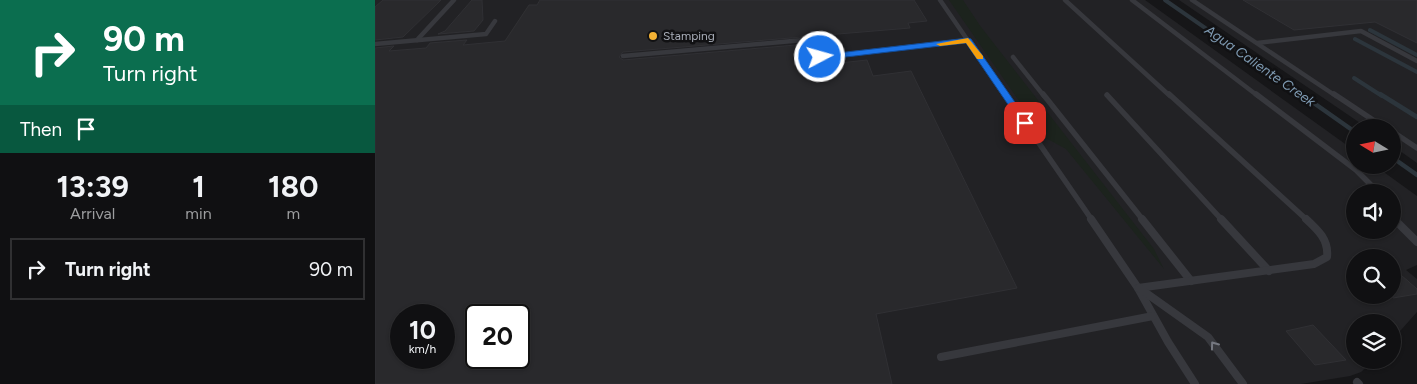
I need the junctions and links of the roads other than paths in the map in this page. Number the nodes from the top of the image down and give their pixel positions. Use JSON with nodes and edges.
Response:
{"nodes":[{"id":1,"x":454,"y":0,"type":"edge"},
{"id":2,"x":940,"y":0,"type":"edge"},
{"id":3,"x":1065,"y":0,"type":"edge"},
{"id":4,"x":1132,"y":0,"type":"edge"},
{"id":5,"x":1192,"y":0,"type":"edge"},
{"id":6,"x":495,"y":21,"type":"dead end"},
{"id":7,"x":417,"y":40,"type":"junction"},
{"id":8,"x":968,"y":40,"type":"junction"},
{"id":9,"x":1257,"y":43,"type":"junction"},
{"id":10,"x":375,"y":44,"type":"edge"},
{"id":11,"x":623,"y":56,"type":"dead end"},
{"id":12,"x":1013,"y":57,"type":"dead end"},
{"id":13,"x":1417,"y":61,"type":"edge"},
{"id":14,"x":1107,"y":95,"type":"dead end"},
{"id":15,"x":1371,"y":119,"type":"edge"},
{"id":16,"x":1401,"y":137,"type":"edge"},
{"id":17,"x":1417,"y":148,"type":"edge"},
{"id":18,"x":1370,"y":184,"type":"edge"},
{"id":19,"x":1401,"y":226,"type":"edge"},
{"id":20,"x":1417,"y":242,"type":"edge"},
{"id":21,"x":1269,"y":271,"type":"junction"},
{"id":22,"x":1191,"y":281,"type":"junction"},
{"id":23,"x":1138,"y":288,"type":"junction"},
{"id":24,"x":1153,"y":316,"type":"junction"},
{"id":25,"x":941,"y":357,"type":"dead end"},
{"id":26,"x":1195,"y":384,"type":"edge"},
{"id":27,"x":1243,"y":384,"type":"edge"}],
"edges":[{"from":1,"to":7,"type":"lane"},
{"from":2,"to":8,"type":"lane"},
{"from":3,"to":21,"type":"lane"},
{"from":4,"to":18,"type":"lane"},
{"from":5,"to":9,"type":"lane"},
{"from":6,"to":7,"type":"lane"},
{"from":7,"to":10,"type":"lane"},
{"from":8,"to":11,"type":"lane"},
{"from":8,"to":23,"type":"lane"},
{"from":9,"to":13,"type":"lane"},
{"from":9,"to":15,"type":"lane"},
{"from":12,"to":22,"type":"lane"},
{"from":14,"to":21,"type":"lane"},
{"from":16,"to":17,"type":"lane"},
{"from":19,"to":20,"type":"lane"},
{"from":21,"to":22,"type":"lane"},
{"from":22,"to":23,"type":"lane"},
{"from":23,"to":24,"type":"lane"},
{"from":27,"to":23,"type":"lane","one_way":true},
{"from":24,"to":25,"type":"lane"},
{"from":24,"to":26,"type":"lane"}]}
